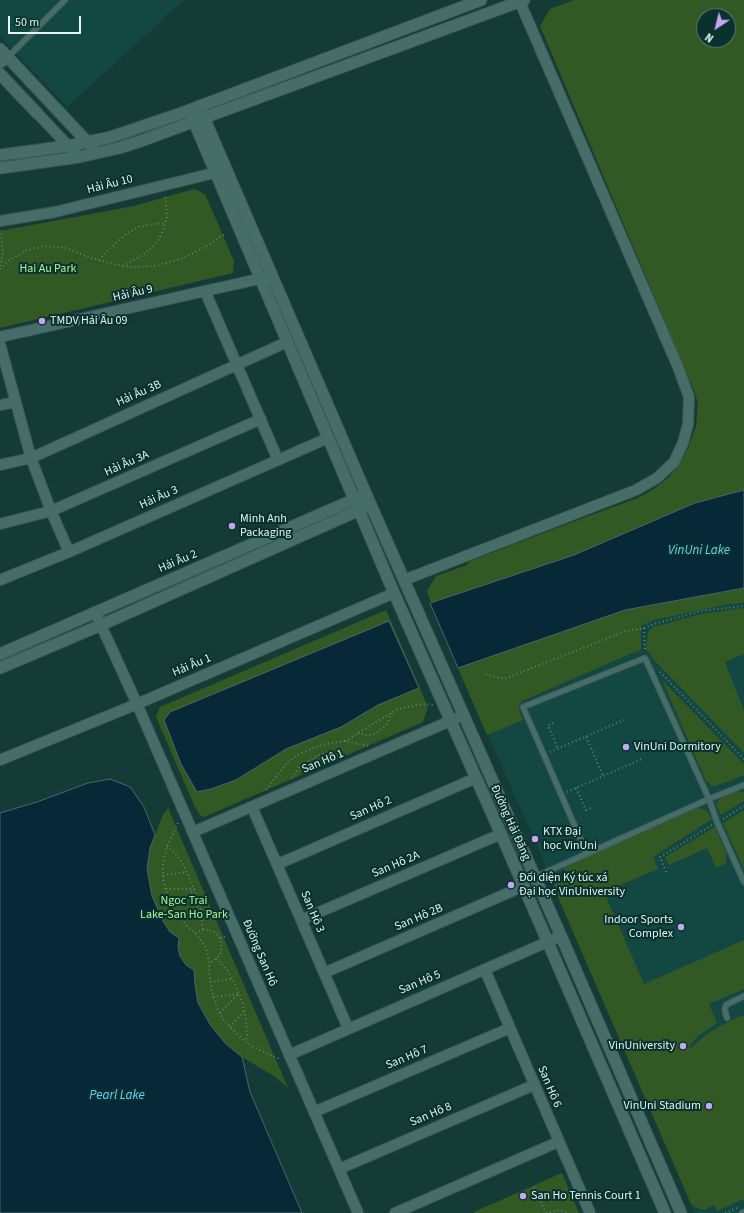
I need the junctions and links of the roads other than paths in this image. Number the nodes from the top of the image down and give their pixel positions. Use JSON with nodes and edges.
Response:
{"nodes":[{"id":1,"x":481,"y":0,"type":"edge"},
{"id":2,"x":521,"y":0,"type":"edge"},
{"id":3,"x":62,"y":1,"type":"edge"},
{"id":4,"x":3,"y":56,"type":"edge"},
{"id":5,"x":0,"y":74,"type":"edge"},
{"id":6,"x":194,"y":108,"type":"junction"},
{"id":7,"x":37,"y":113,"type":"joint"},
{"id":8,"x":199,"y":120,"type":"junction"},
{"id":9,"x":88,"y":142,"type":"junction"},
{"id":10,"x":68,"y":146,"type":"junction"},
{"id":11,"x":98,"y":153,"type":"junction"},
{"id":12,"x":0,"y":155,"type":"edge"},
{"id":13,"x":79,"y":157,"type":"junction"},
{"id":14,"x":0,"y":168,"type":"edge"},
{"id":15,"x":221,"y":171,"type":"junction"},
{"id":16,"x":0,"y":224,"type":"edge"},
{"id":17,"x":272,"y":276,"type":"junction"},
{"id":18,"x":260,"y":278,"type":"junction"},
{"id":19,"x":204,"y":291,"type":"junction"},
{"id":20,"x":0,"y":337,"type":"edge"},
{"id":21,"x":287,"y":342,"type":"junction"},
{"id":22,"x":0,"y":344,"type":"edge"},
{"id":23,"x":237,"y":365,"type":"junction"},
{"id":24,"x":16,"y":402,"type":"junction"},
{"id":25,"x":0,"y":405,"type":"edge"},
{"id":26,"x":261,"y":419,"type":"junction"},
{"id":27,"x":328,"y":438,"type":"junction"},
{"id":28,"x":31,"y":458,"type":"junction"},
{"id":29,"x":278,"y":460,"type":"junction"},
{"id":30,"x":0,"y":465,"type":"edge"},
{"id":31,"x":366,"y":494,"type":"junction"},
{"id":32,"x":355,"y":499,"type":"junction"},
{"id":33,"x":371,"y":504,"type":"junction"},
{"id":34,"x":50,"y":510,"type":"junction"},
{"id":35,"x":359,"y":510,"type":"junction"},
{"id":36,"x":0,"y":524,"type":"edge"},
{"id":37,"x":69,"y":552,"type":"junction"},
{"id":38,"x":0,"y":580,"type":"edge"},
{"id":39,"x":404,"y":580,"type":"junction"},
{"id":40,"x":394,"y":593,"type":"junction"},
{"id":41,"x":95,"y":612,"type":"junction"},
{"id":42,"x":101,"y":625,"type":"junction"},
{"id":43,"x":0,"y":654,"type":"edge"},
{"id":44,"x":0,"y":668,"type":"edge"},
{"id":45,"x":137,"y":704,"type":"junction"},
{"id":46,"x":464,"y":715,"type":"junction"},
{"id":47,"x":451,"y":721,"type":"junction"},
{"id":48,"x":0,"y":760,"type":"edge"},
{"id":49,"x":476,"y":778,"type":"junction"},
{"id":50,"x":744,"y":785,"type":"edge"},
{"id":51,"x":708,"y":799,"type":"junction"},
{"id":52,"x":252,"y":806,"type":"junction"},
{"id":53,"x":193,"y":832,"type":"junction"},
{"id":54,"x":501,"y":834,"type":"junction"},
{"id":55,"x":587,"y":854,"type":"junction"},
{"id":56,"x":278,"y":864,"type":"junction"},
{"id":57,"x":535,"y":878,"type":"junction"},
{"id":58,"x":744,"y":882,"type":"edge"},
{"id":59,"x":524,"y":886,"type":"junction"},
{"id":60,"x":301,"y":920,"type":"junction"},
{"id":61,"x":561,"y":936,"type":"junction"},
{"id":62,"x":548,"y":941,"type":"junction"},
{"id":63,"x":485,"y":970,"type":"junction"},
{"id":64,"x":324,"y":973,"type":"junction"},
{"id":65,"x":744,"y":996,"type":"edge"},
{"id":66,"x":727,"y":1018,"type":"dead end"},
{"id":67,"x":348,"y":1028,"type":"junction"},
{"id":68,"x":510,"y":1028,"type":"junction"},
{"id":69,"x":284,"y":1057,"type":"junction"},
{"id":70,"x":534,"y":1085,"type":"junction"},
{"id":71,"x":314,"y":1112,"type":"junction"},
{"id":72,"x":558,"y":1142,"type":"junction"},
{"id":73,"x":339,"y":1169,"type":"junction"},
{"id":74,"x":358,"y":1213,"type":"edge"},
{"id":75,"x":395,"y":1213,"type":"edge"},
{"id":76,"x":590,"y":1213,"type":"edge"},
{"id":77,"x":665,"y":1213,"type":"edge"},
{"id":78,"x":681,"y":1213,"type":"edge"}],
"edges":[{"from":1,"to":6,"type":"street"},
{"from":2,"to":8,"type":"street"},
{"from":2,"to":39,"type":"street"},
{"from":3,"to":4,"type":"lane"},
{"from":4,"to":9,"type":"street"},
{"from":5,"to":7,"type":"street"},
{"from":6,"to":8,"type":"street"},
{"from":6,"to":9,"type":"street"},
{"from":7,"to":10,"type":"street"},
{"from":8,"to":11,"type":"street"},
{"from":8,"to":15,"type":"street"},
{"from":9,"to":10,"type":"street"},
{"from":9,"to":11,"type":"street"},
{"from":10,"to":12,"type":"street"},
{"from":10,"to":13,"type":"street"},
{"from":11,"to":13,"type":"street"},
{"from":13,"to":14,"type":"street"},
{"from":15,"to":16,"type":"street","name":"Hải Âu 10"},
{"from":15,"to":17,"type":"street","name":"Đường Hải Đăng"},
{"from":15,"to":18,"type":"street","name":"Đường Hải Đăng"},
{"from":17,"to":18,"type":"street","name":"Hải Âu 9"},
{"from":17,"to":31,"type":"street","name":"Đường Hải Đăng"},
{"from":18,"to":19,"type":"street","name":"Hải Âu 9"},
{"from":18,"to":21,"type":"street","name":"Đường Hải Đăng"},
{"from":19,"to":20,"type":"street","name":"Hải Âu 9"},
{"from":19,"to":23,"type":"street"},
{"from":21,"to":23,"type":"street","name":"Hải Âu 3B"},
{"from":21,"to":27,"type":"street","name":"Đường Hải Đăng"},
{"from":22,"to":24,"type":"street"},
{"from":23,"to":26,"type":"street"},
{"from":23,"to":28,"type":"street","name":"Hải Âu 3B"},
{"from":24,"to":25,"type":"street"},
{"from":24,"to":28,"type":"street"},
{"from":26,"to":29,"type":"street"},
{"from":26,"to":34,"type":"street","name":"Hải Âu 3A"},
{"from":27,"to":29,"type":"street","name":"Hải Âu 3"},
{"from":27,"to":32,"type":"street","name":"Đường Hải Đăng"},
{"from":28,"to":30,"type":"street","name":"Hải Âu 3B"},
{"from":28,"to":34,"type":"street"},
{"from":29,"to":37,"type":"street","name":"Hải Âu 3"},
{"from":31,"to":32,"type":"street","name":"Hải Âu 2"},
{"from":31,"to":33,"type":"street","name":"Đường Hải Đăng"},
{"from":32,"to":35,"type":"street","name":"Đường Hải Đăng"},
{"from":32,"to":41,"type":"street","name":"Hải Âu 2"},
{"from":33,"to":35,"type":"street"},
{"from":33,"to":39,"type":"street","name":"Đường Hải Đăng"},
{"from":34,"to":36,"type":"street","name":"Hải Âu 3A"},
{"from":34,"to":37,"type":"street"},
{"from":35,"to":40,"type":"street","name":"Đường Hải Đăng"},
{"from":35,"to":42,"type":"street"},
{"from":37,"to":38,"type":"street","name":"Hải Âu 3"},
{"from":39,"to":46,"type":"street","name":"Đường Hải Đăng"},
{"from":40,"to":45,"type":"street","name":"Hải Âu 1"},
{"from":40,"to":47,"type":"street","name":"Đường Hải Đăng"},
{"from":41,"to":42,"type":"street","name":"Đường San Hô"},
{"from":41,"to":43,"type":"street","name":"Hải Âu 2"},
{"from":42,"to":44,"type":"street"},
{"from":42,"to":45,"type":"street","name":"Đường San Hô"},
{"from":45,"to":48,"type":"street","name":"Hải Âu 1"},
{"from":45,"to":53,"type":"street","name":"Đường San Hô"},
{"from":46,"to":47,"type":"street","name":"San Hô 1"},
{"from":46,"to":57,"type":"street","name":"Đường Hải Đăng"},
{"from":47,"to":49,"type":"street","name":"Đường Hải Đăng"},
{"from":47,"to":52,"type":"street","name":"San Hô 1"},
{"from":49,"to":54,"type":"street","name":"Đường Hải Đăng"},
{"from":49,"to":56,"type":"street","name":"San Hô 2"},
{"from":50,"to":51,"type":"lane"},
{"from":51,"to":55,"type":"lane"},
{"from":51,"to":55,"type":"lane"},
{"from":51,"to":58,"type":"lane"},
{"from":52,"to":53,"type":"street","name":"San Hô 1"},
{"from":52,"to":56,"type":"street","name":"San Hô 3"},
{"from":53,"to":69,"type":"street","name":"Đường San Hô"},
{"from":54,"to":59,"type":"street","name":"Đường Hải Đăng"},
{"from":54,"to":60,"type":"street","name":"San Hô 2A"},
{"from":55,"to":57,"type":"lane"},
{"from":56,"to":60,"type":"street","name":"San Hô 3"},
{"from":57,"to":61,"type":"street","name":"Đường Hải Đăng"},
{"from":59,"to":62,"type":"street","name":"Đường Hải Đăng"},
{"from":59,"to":64,"type":"street","name":"San Hô 2B"},
{"from":60,"to":64,"type":"street","name":"San Hô 3"},
{"from":61,"to":62,"type":"street","name":"San Hô 5"},
{"from":61,"to":78,"type":"street","name":"Đường Hải Đăng"},
{"from":62,"to":63,"type":"street","name":"San Hô 5"},
{"from":62,"to":77,"type":"street","name":"Đường Hải Đăng"},
{"from":63,"to":67,"type":"street","name":"San Hô 5"},
{"from":63,"to":68,"type":"street","name":"San Hô 6"},
{"from":64,"to":67,"type":"street","name":"San Hô 3"},
{"from":65,"to":66,"type":"lane"},
{"from":67,"to":69,"type":"street","name":"San Hô 5"},
{"from":68,"to":70,"type":"street","name":"San Hô 6"},
{"from":68,"to":71,"type":"street","name":"San Hô 7"},
{"from":69,"to":71,"type":"street","name":"Đường San Hô"},
{"from":70,"to":72,"type":"street","name":"San Hô 6"},
{"from":70,"to":73,"type":"street","name":"San Hô 8"},
{"from":71,"to":73,"type":"street","name":"Đường San Hô"},
{"from":72,"to":75,"type":"street"},
{"from":72,"to":76,"type":"street","name":"San Hô 6"},
{"from":73,"to":74,"type":"street","name":"Đường San Hô"}]}
